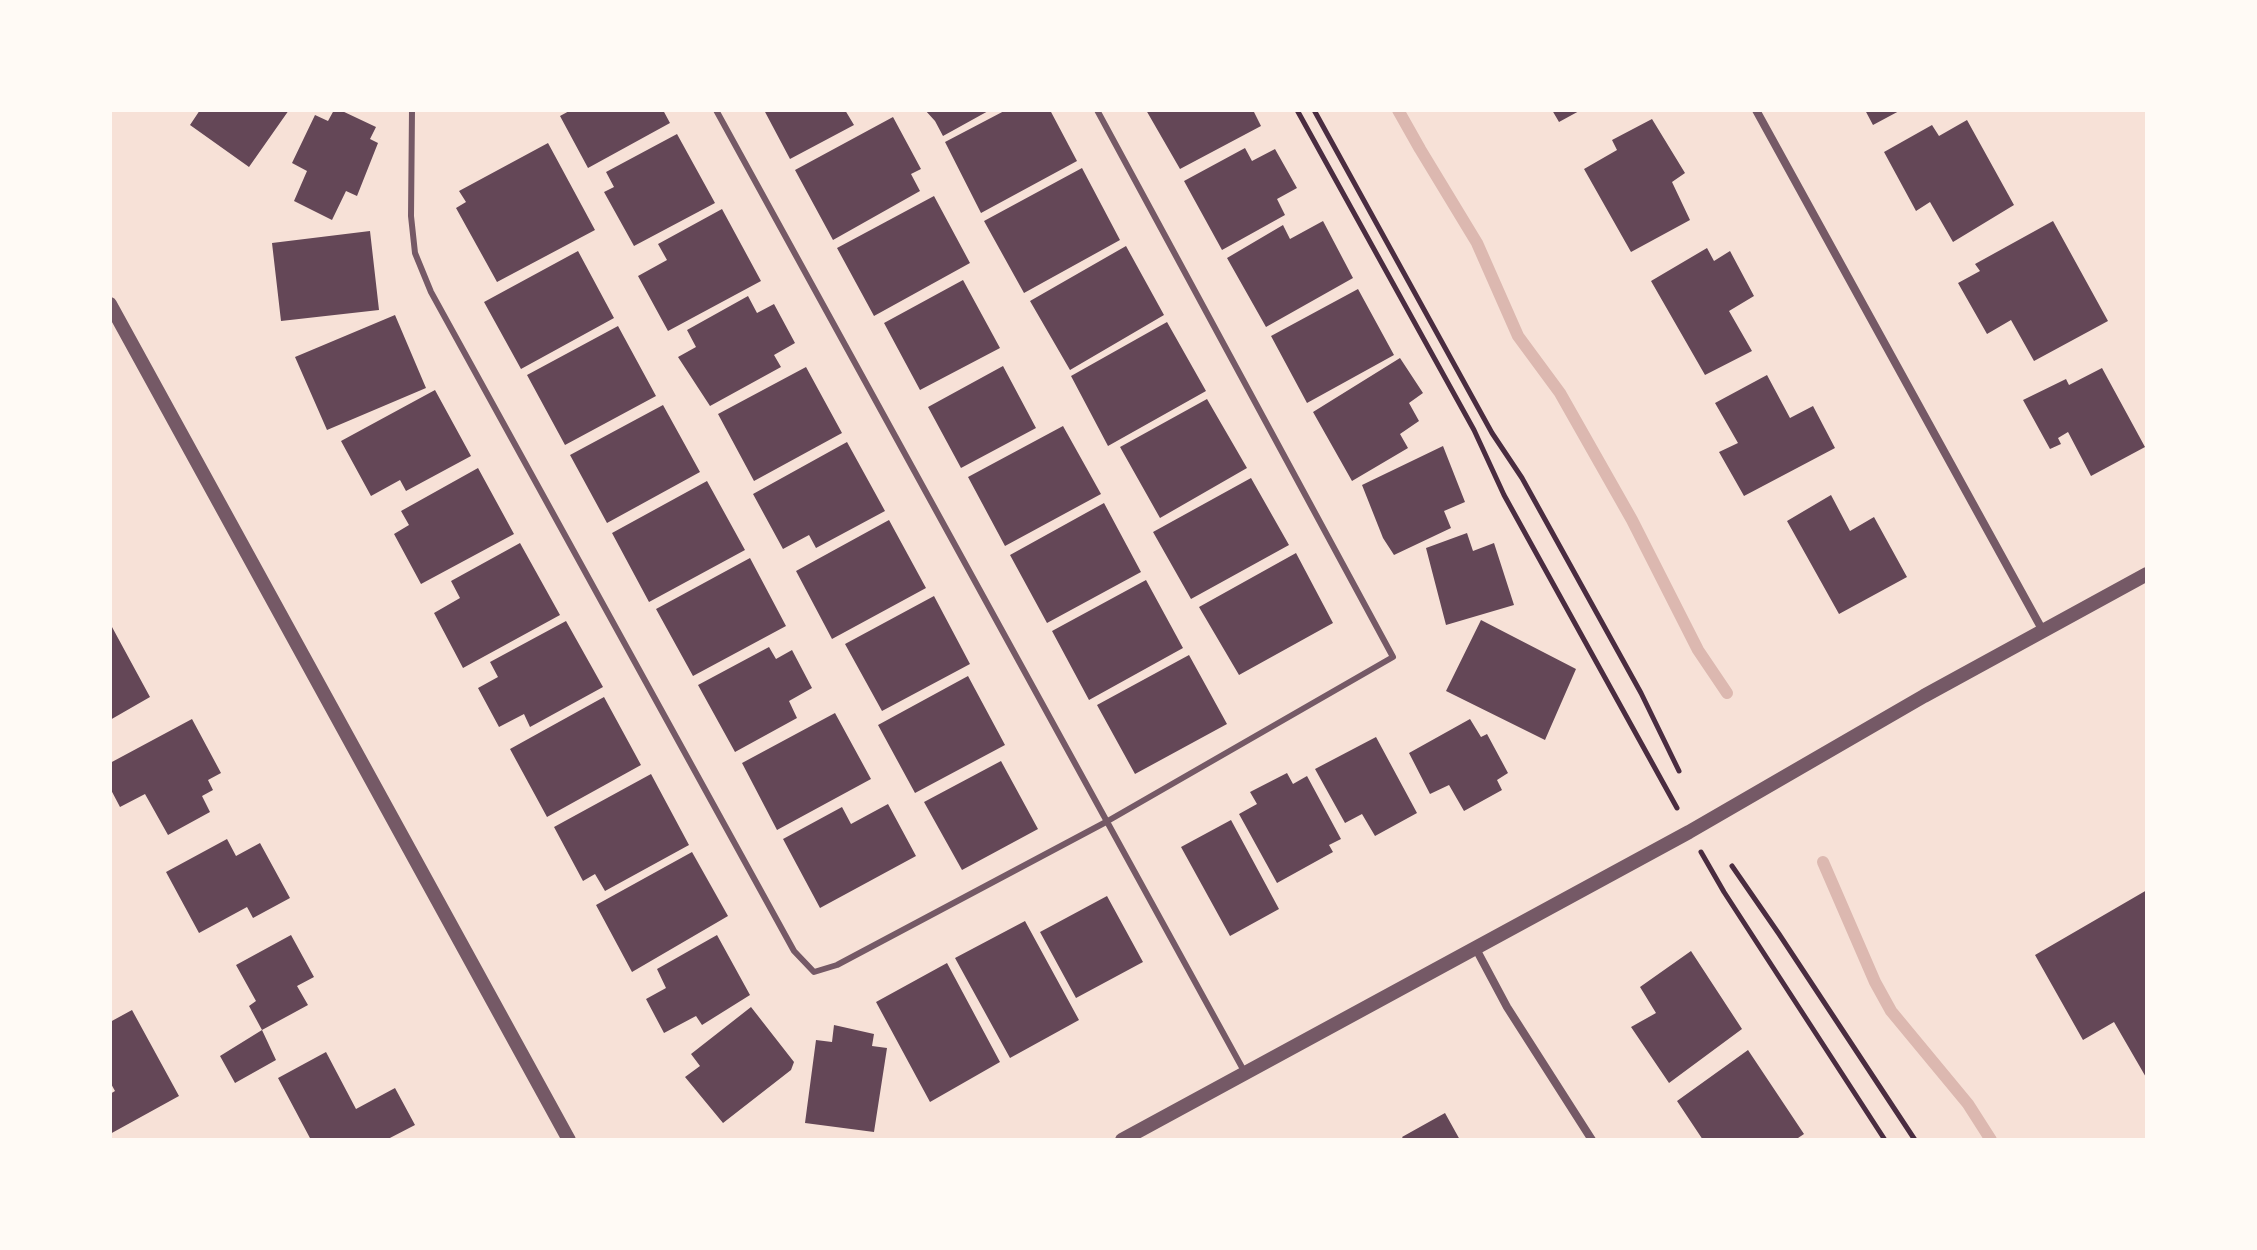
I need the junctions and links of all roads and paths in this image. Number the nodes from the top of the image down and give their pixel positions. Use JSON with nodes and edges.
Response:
{"nodes":[{"id":1,"x":412,"y":110,"type":"edge"},
{"id":2,"x":716,"y":110,"type":"edge"},
{"id":3,"x":1097,"y":110,"type":"edge"},
{"id":4,"x":1297,"y":110,"type":"edge"},
{"id":5,"x":1314,"y":110,"type":"edge"},
{"id":6,"x":1756,"y":110,"type":"edge"},
{"id":7,"x":110,"y":304,"type":"edge"},
{"id":8,"x":2147,"y":574,"type":"edge"},
{"id":9,"x":2043,"y":631,"type":"junction"},
{"id":10,"x":1679,"y":771,"type":"dead end"},
{"id":11,"x":1663,"y":780,"type":"dead end"},
{"id":12,"x":1106,"y":822,"type":"junction"},
{"id":13,"x":1732,"y":866,"type":"dead end"},
{"id":14,"x":1715,"y":876,"type":"dead end"},
{"id":15,"x":1475,"y":947,"type":"junction"},
{"id":16,"x":1245,"y":1073,"type":"junction"},
{"id":17,"x":569,"y":1140,"type":"edge"},
{"id":18,"x":1122,"y":1140,"type":"edge"},
{"id":19,"x":1592,"y":1140,"type":"edge"},
{"id":20,"x":1885,"y":1140,"type":"edge"},
{"id":21,"x":1915,"y":1140,"type":"edge"}],
"edges":[{"from":1,"to":12,"type":"lane"},
{"from":2,"to":12,"type":"lane"},
{"from":3,"to":12,"type":"lane"},
{"from":4,"to":11,"type":"path"},
{"from":5,"to":10,"type":"path"},
{"from":6,"to":9,"type":"street"},
{"from":7,"to":17,"type":"street"},
{"from":8,"to":9,"type":"street"},
{"from":9,"to":15,"type":"street"},
{"from":12,"to":16,"type":"lane"},
{"from":13,"to":21,"type":"path"},
{"from":14,"to":20,"type":"path"},
{"from":15,"to":16,"type":"street"},
{"from":15,"to":19,"type":"street"},
{"from":16,"to":18,"type":"street"}]}
